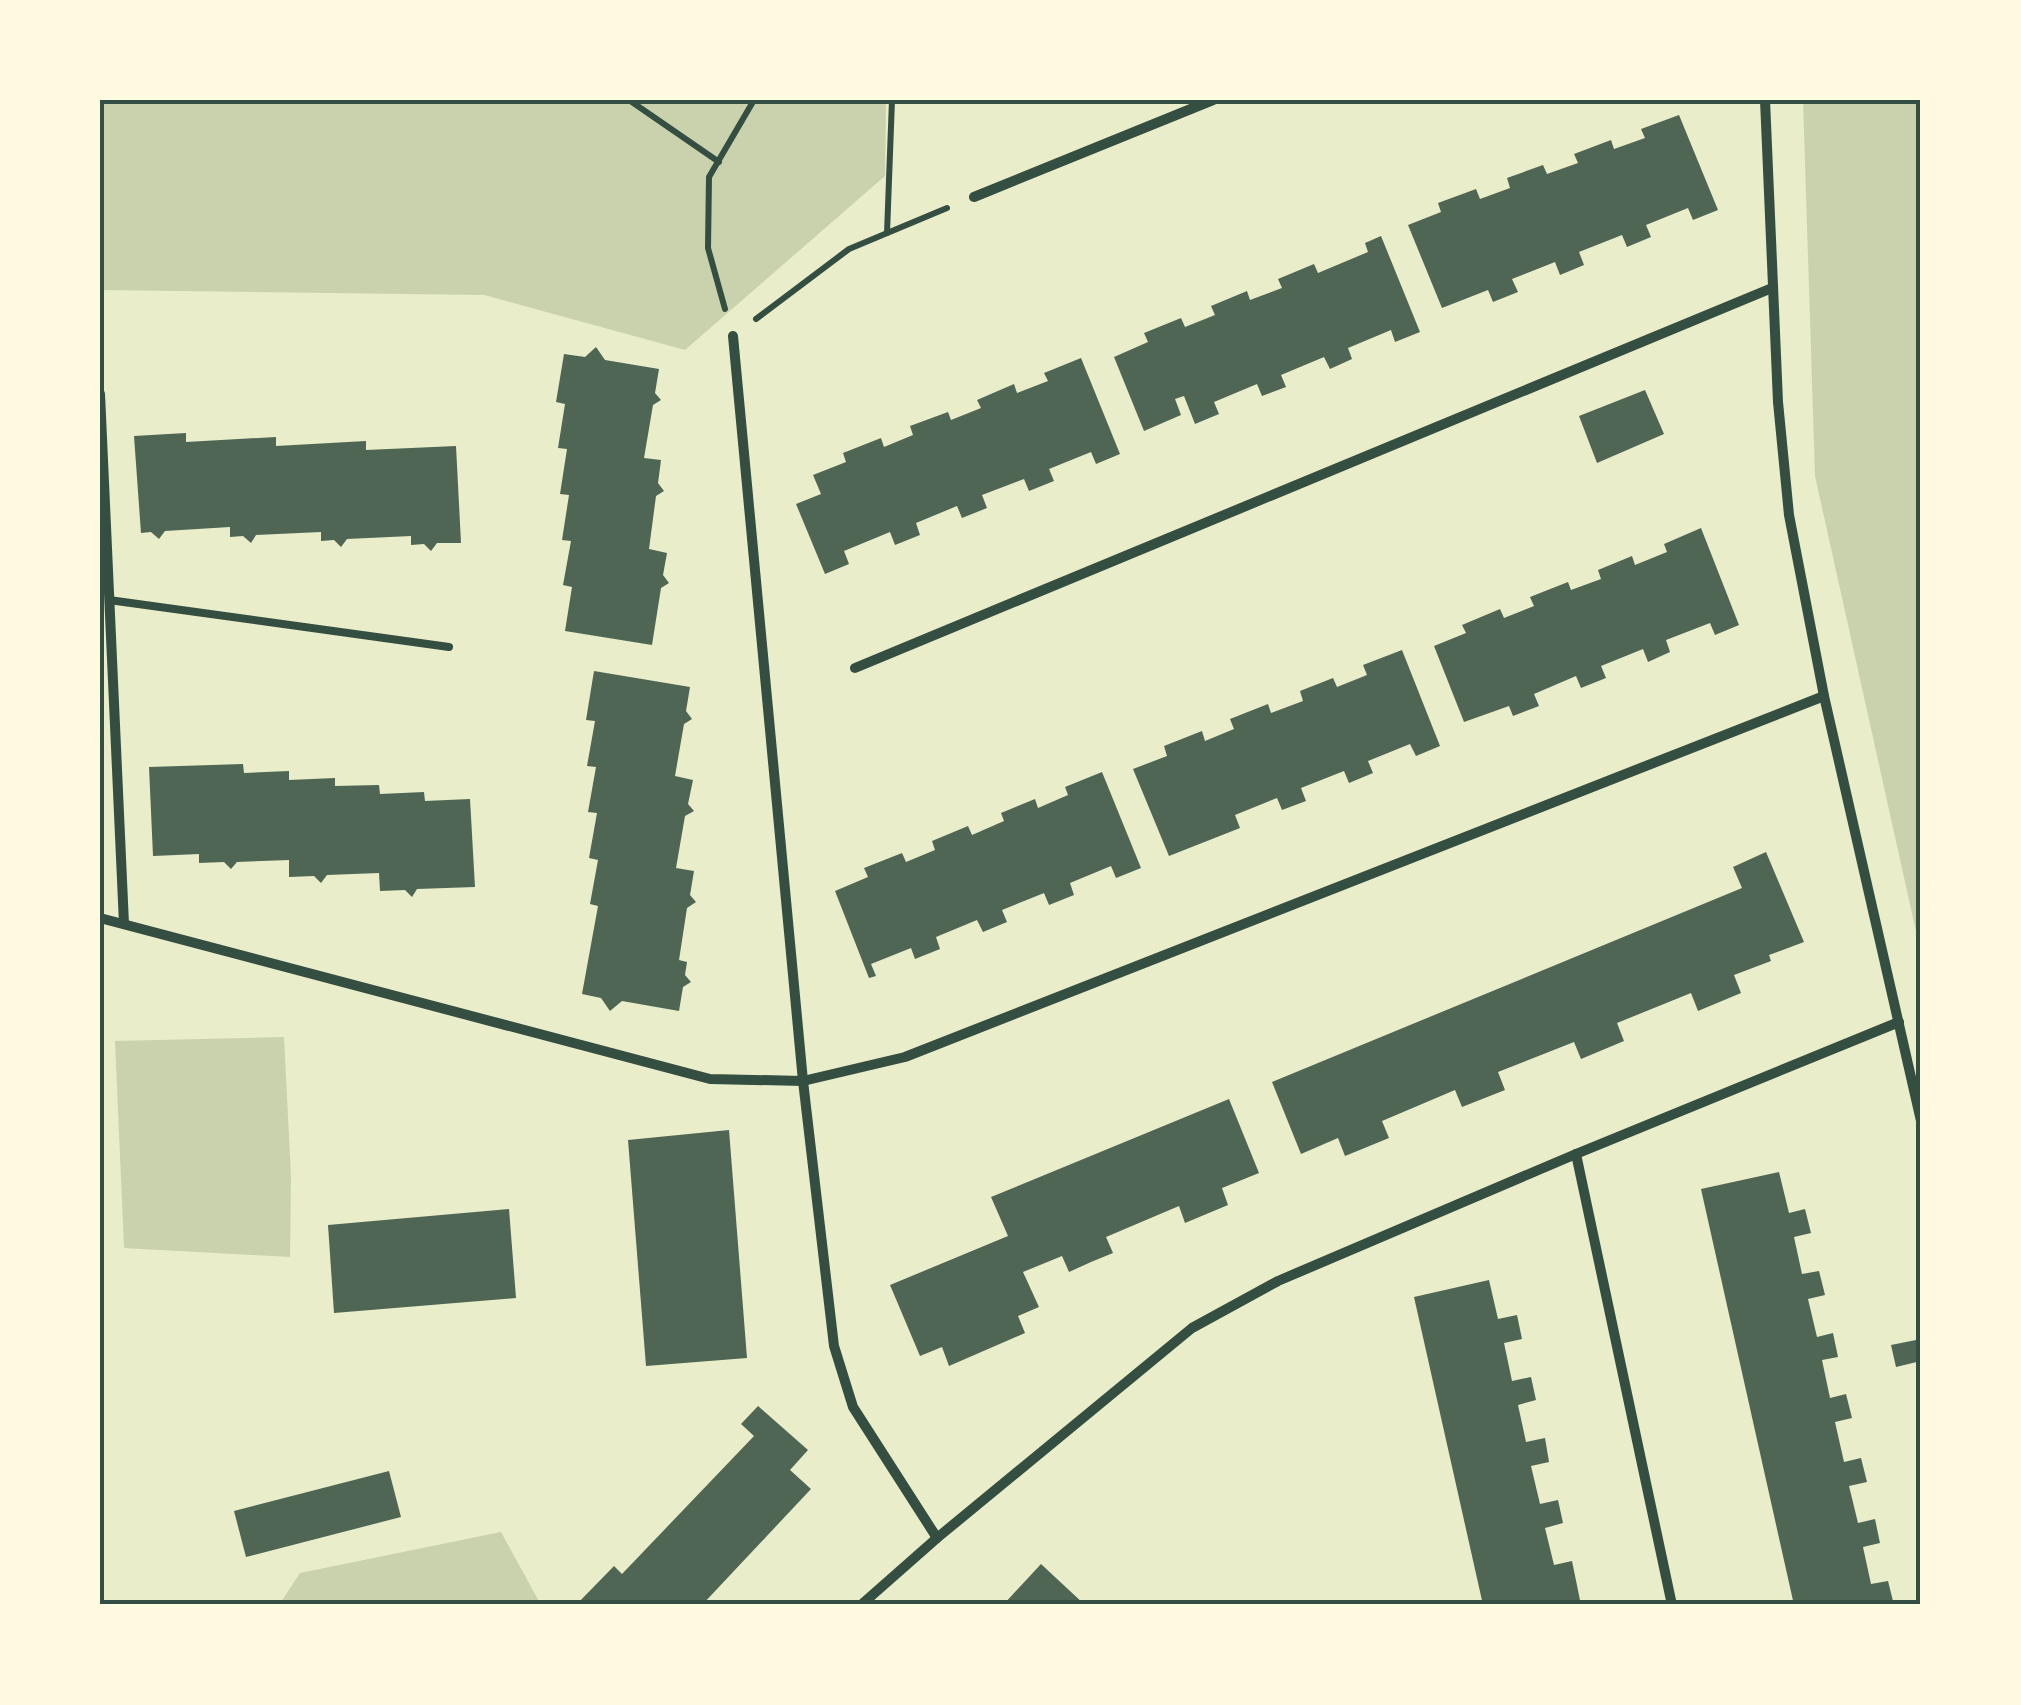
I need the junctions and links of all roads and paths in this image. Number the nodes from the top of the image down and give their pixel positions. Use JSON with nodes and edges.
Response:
{"nodes":[{"id":1,"x":629,"y":100,"type":"edge"},
{"id":2,"x":754,"y":100,"type":"edge"},
{"id":3,"x":892,"y":100,"type":"edge"},
{"id":4,"x":1213,"y":100,"type":"edge"},
{"id":5,"x":1765,"y":100,"type":"edge"},
{"id":6,"x":718,"y":162,"type":"junction"},
{"id":7,"x":974,"y":197,"type":"joint"},
{"id":8,"x":887,"y":233,"type":"junction"},
{"id":9,"x":1772,"y":288,"type":"junction"},
{"id":10,"x":733,"y":336,"type":"junction"},
{"id":11,"x":100,"y":394,"type":"edge"},
{"id":12,"x":109,"y":600,"type":"junction"},
{"id":13,"x":449,"y":647,"type":"dead end"},
{"id":14,"x":856,"y":668,"type":"dead end"},
{"id":15,"x":1824,"y":696,"type":"junction"},
{"id":16,"x":100,"y":918,"type":"edge"},
{"id":17,"x":124,"y":924,"type":"junction"},
{"id":18,"x":1899,"y":1022,"type":"junction"},
{"id":19,"x":804,"y":1082,"type":"junction"},
{"id":20,"x":1921,"y":1121,"type":"edge"},
{"id":21,"x":1576,"y":1154,"type":"junction"},
{"id":22,"x":937,"y":1538,"type":"junction"},
{"id":23,"x":861,"y":1605,"type":"edge"},
{"id":24,"x":1672,"y":1605,"type":"edge"}],
"edges":[{"from":1,"to":6,"type":"path"},
{"from":2,"to":6,"type":"path"},
{"from":3,"to":8,"type":"path"},
{"from":4,"to":7,"type":"street"},
{"from":5,"to":9,"type":"street"},
{"from":6,"to":10,"type":"path"},
{"from":7,"to":8,"type":"path"},
{"from":8,"to":10,"type":"path"},
{"from":9,"to":14,"type":"street"},
{"from":9,"to":15,"type":"street"},
{"from":10,"to":19,"type":"street"},
{"from":11,"to":12,"type":"street"},
{"from":12,"to":13,"type":"lane"},
{"from":12,"to":17,"type":"street"},
{"from":15,"to":18,"type":"street"},
{"from":15,"to":19,"type":"street"},
{"from":16,"to":17,"type":"street"},
{"from":17,"to":19,"type":"street"},
{"from":18,"to":20,"type":"street"},
{"from":18,"to":21,"type":"street"},
{"from":19,"to":22,"type":"street"},
{"from":21,"to":22,"type":"street"},
{"from":21,"to":24,"type":"street"},
{"from":22,"to":23,"type":"street"}]}
